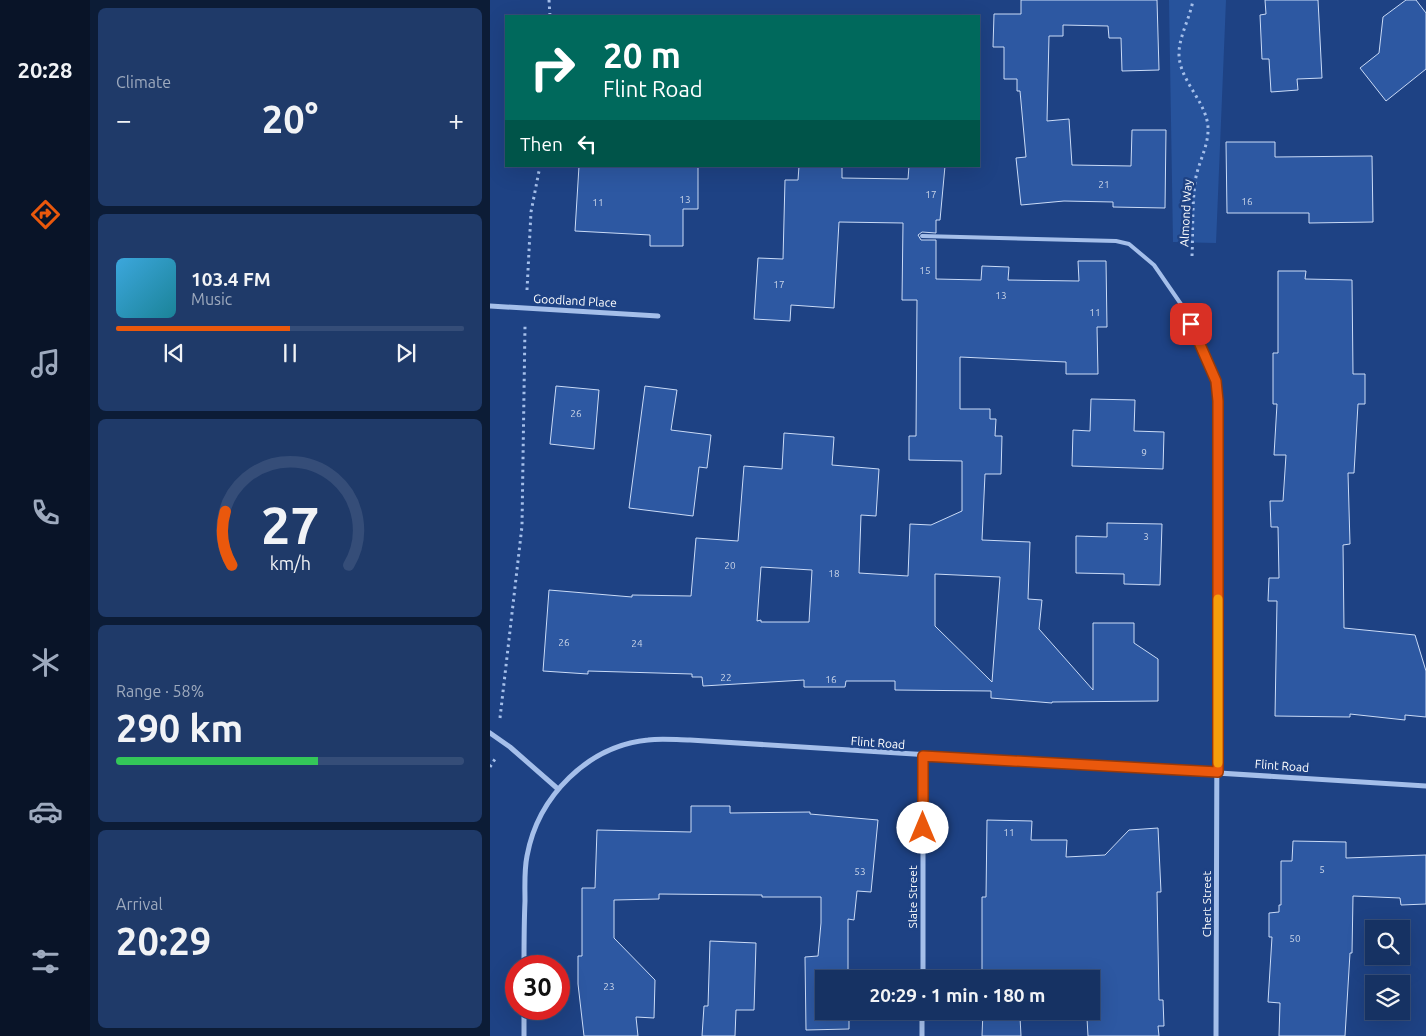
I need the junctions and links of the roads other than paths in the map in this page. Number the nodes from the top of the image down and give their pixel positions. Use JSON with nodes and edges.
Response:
{"nodes":[{"id":1,"x":922,"y":236,"type":"dead end"},
{"id":2,"x":490,"y":306,"type":"edge"},
{"id":3,"x":1185,"y":310,"type":"joint"},
{"id":4,"x":658,"y":316,"type":"dead end"},
{"id":5,"x":490,"y":733,"type":"edge"},
{"id":6,"x":923,"y":756,"type":"junction"},
{"id":7,"x":1218,"y":772,"type":"junction"},
{"id":8,"x":1426,"y":786,"type":"edge"},
{"id":9,"x":558,"y":789,"type":"junction"},
{"id":10,"x":524,"y":955,"type":"edge"},
{"id":11,"x":922,"y":970,"type":"edge"},
{"id":12,"x":524,"y":1020,"type":"edge"},
{"id":13,"x":922,"y":1020,"type":"edge"},
{"id":14,"x":524,"y":1036,"type":"edge"},
{"id":15,"x":922,"y":1036,"type":"edge"},
{"id":16,"x":1216,"y":1036,"type":"edge"}],
"edges":[{"from":1,"to":3,"type":"lane"},
{"from":2,"to":4,"type":"street","name":"Goodland Place"},
{"from":3,"to":7,"type":"street","name":"Chert Street"},
{"from":5,"to":9,"type":"street"},
{"from":6,"to":7,"type":"street","name":"Flint Road"},
{"from":6,"to":9,"type":"street","name":"Flint Road"},
{"from":6,"to":11,"type":"street","name":"Slate Street"},
{"from":7,"to":8,"type":"street","name":"Flint Road"},
{"from":7,"to":16,"type":"street","name":"Chert Street"},
{"from":9,"to":10,"type":"street","name":"Flint Road"},
{"from":12,"to":14,"type":"street"},
{"from":13,"to":15,"type":"street"}]}
